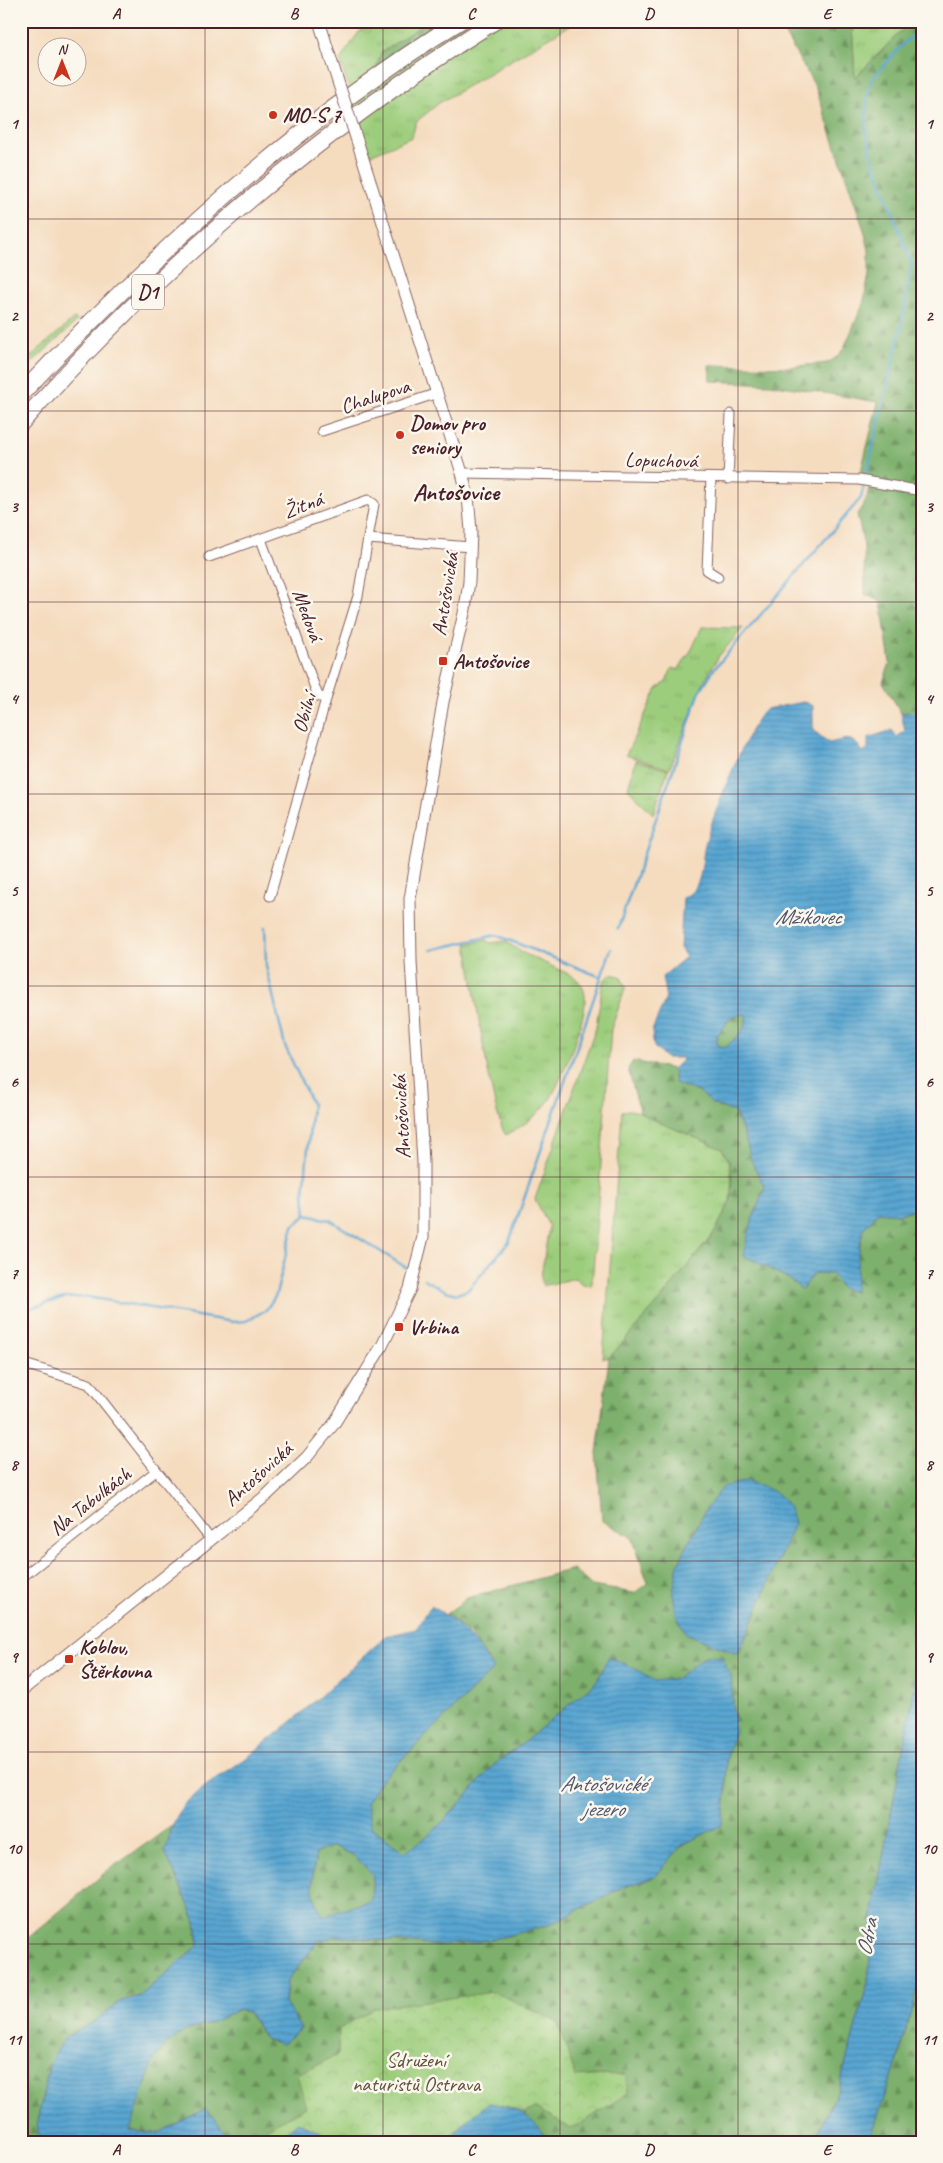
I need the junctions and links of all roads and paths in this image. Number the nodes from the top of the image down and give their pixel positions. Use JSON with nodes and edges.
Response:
{"nodes":[{"id":1,"x":319,"y":21,"type":"edge"},
{"id":2,"x":460,"y":21,"type":"edge"},
{"id":3,"x":496,"y":21,"type":"edge"},
{"id":4,"x":437,"y":390,"type":"junction"},
{"id":5,"x":21,"y":394,"type":"edge"},
{"id":6,"x":731,"y":414,"type":"dead end"},
{"id":7,"x":21,"y":424,"type":"edge"},
{"id":8,"x":322,"y":431,"type":"dead end"},
{"id":9,"x":462,"y":473,"type":"junction"},
{"id":10,"x":711,"y":478,"type":"junction"},
{"id":11,"x":728,"y":478,"type":"junction"},
{"id":12,"x":922,"y":491,"type":"edge"},
{"id":13,"x":262,"y":539,"type":"junction"},
{"id":14,"x":368,"y":539,"type":"junction"},
{"id":15,"x":471,"y":547,"type":"junction"},
{"id":16,"x":209,"y":557,"type":"dead end"},
{"id":17,"x":718,"y":576,"type":"dead end"},
{"id":18,"x":326,"y":699,"type":"junction"},
{"id":19,"x":270,"y":896,"type":"dead end"},
{"id":20,"x":21,"y":1363,"type":"edge"},
{"id":21,"x":156,"y":1471,"type":"junction"},
{"id":22,"x":211,"y":1540,"type":"junction"},
{"id":23,"x":21,"y":1578,"type":"edge"},
{"id":24,"x":21,"y":1690,"type":"edge"}],
"edges":[{"from":1,"to":4,"type":"street","name":"Antošovická","bridge":true},
{"from":2,"to":5,"type":"highway","number":"D1"},
{"from":3,"to":7,"type":"highway","number":"D1"},
{"from":4,"to":8,"type":"street","name":"Chalupova"},
{"from":4,"to":9,"type":"street","name":"Antošovická"},
{"from":6,"to":11,"type":"street"},
{"from":9,"to":10,"type":"street","name":"Lopuchová"},
{"from":9,"to":15,"type":"street","name":"Antošovická"},
{"from":10,"to":11,"type":"street","name":"Lopuchová"},
{"from":10,"to":17,"type":"street"},
{"from":11,"to":12,"type":"street","name":"Lopuchová"},
{"from":13,"to":14,"type":"street","name":"Žitná"},
{"from":13,"to":16,"type":"street","name":"Žitná"},
{"from":13,"to":18,"type":"street","name":"Medová"},
{"from":14,"to":15,"type":"street"},
{"from":14,"to":18,"type":"street","name":"Obilní"},
{"from":15,"to":22,"type":"street","name":"Antošovická"},
{"from":18,"to":19,"type":"street","name":"Obilní"},
{"from":20,"to":21,"type":"street","name":"Na Tabulkách"},
{"from":21,"to":22,"type":"street","name":"Na Tabulkách"},
{"from":21,"to":23,"type":"street","name":"Na Tabulkách"},
{"from":22,"to":24,"type":"street","name":"Antošovická"}]}
